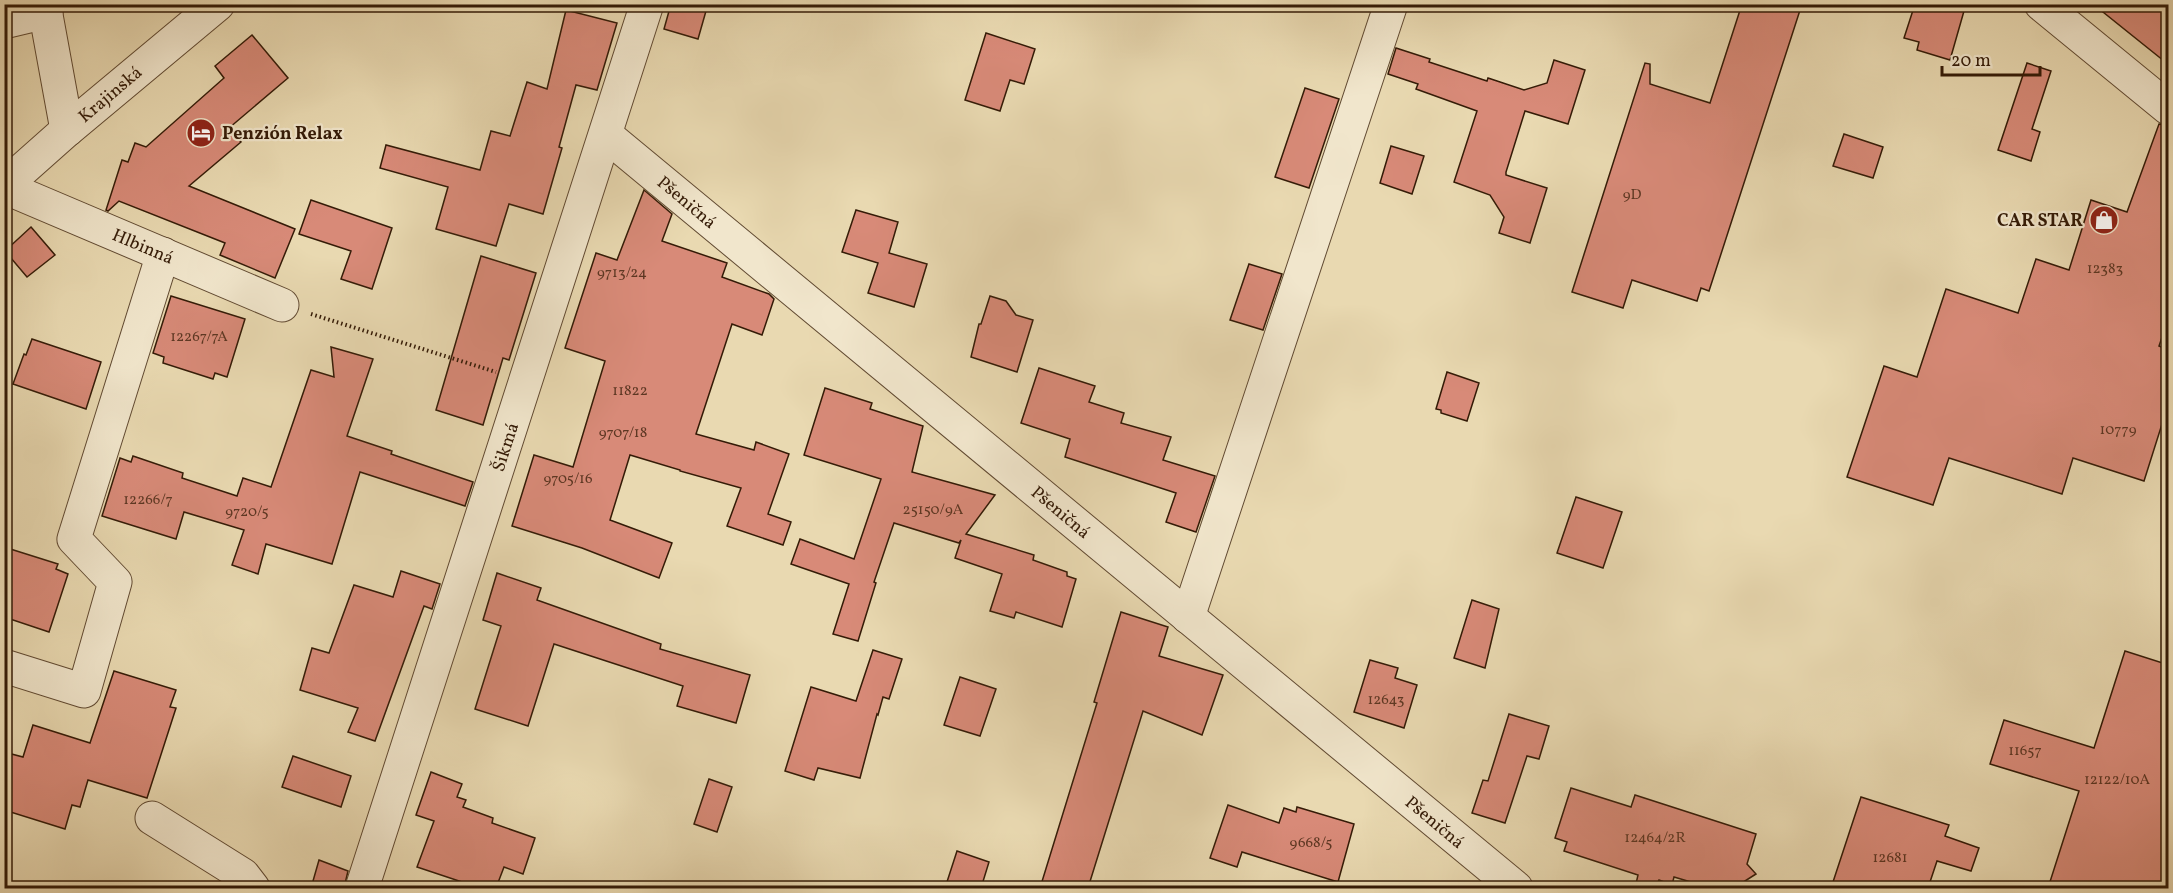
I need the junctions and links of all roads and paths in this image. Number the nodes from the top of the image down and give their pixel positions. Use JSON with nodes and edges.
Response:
{"nodes":[{"id":1,"x":218,"y":4,"type":"edge"},
{"id":2,"x":647,"y":4,"type":"edge"},
{"id":3,"x":1391,"y":4,"type":"edge"},
{"id":4,"x":2041,"y":4,"type":"edge"},
{"id":5,"x":45,"y":8,"type":"edge"},
{"id":6,"x":4,"y":22,"type":"edge"},
{"id":7,"x":2169,"y":108,"type":"edge"},
{"id":8,"x":67,"y":130,"type":"junction"},
{"id":9,"x":606,"y":135,"type":"junction"},
{"id":10,"x":4,"y":186,"type":"edge"},
{"id":11,"x":163,"y":254,"type":"junction"},
{"id":12,"x":282,"y":304,"type":"joint"},
{"id":13,"x":503,"y":374,"type":"dead end"},
{"id":14,"x":1188,"y":617,"type":"junction"},
{"id":15,"x":4,"y":666,"type":"edge"},
{"id":16,"x":152,"y":818,"type":"dead end"},
{"id":17,"x":253,"y":888,"type":"edge"},
{"id":18,"x":362,"y":888,"type":"edge"},
{"id":19,"x":1516,"y":888,"type":"edge"}],
"edges":[{"from":1,"to":8,"type":"street","name":"Krajinská"},
{"from":2,"to":9,"type":"street","name":"Šikmá"},
{"from":3,"to":14,"type":"street"},
{"from":4,"to":7,"type":"street"},
{"from":5,"to":6,"type":"street"},
{"from":5,"to":8,"type":"street"},
{"from":8,"to":10,"type":"street","name":"Krajinská"},
{"from":9,"to":14,"type":"street","name":"Pšeničná"},
{"from":9,"to":18,"type":"street","name":"Šikmá"},
{"from":10,"to":11,"type":"street","name":"Hlbinná"},
{"from":11,"to":12,"type":"street","name":"Hlbinná"},
{"from":11,"to":15,"type":"street"},
{"from":12,"to":13,"type":"path"},
{"from":14,"to":19,"type":"street","name":"Pšeničná"},
{"from":16,"to":17,"type":"street"}]}
